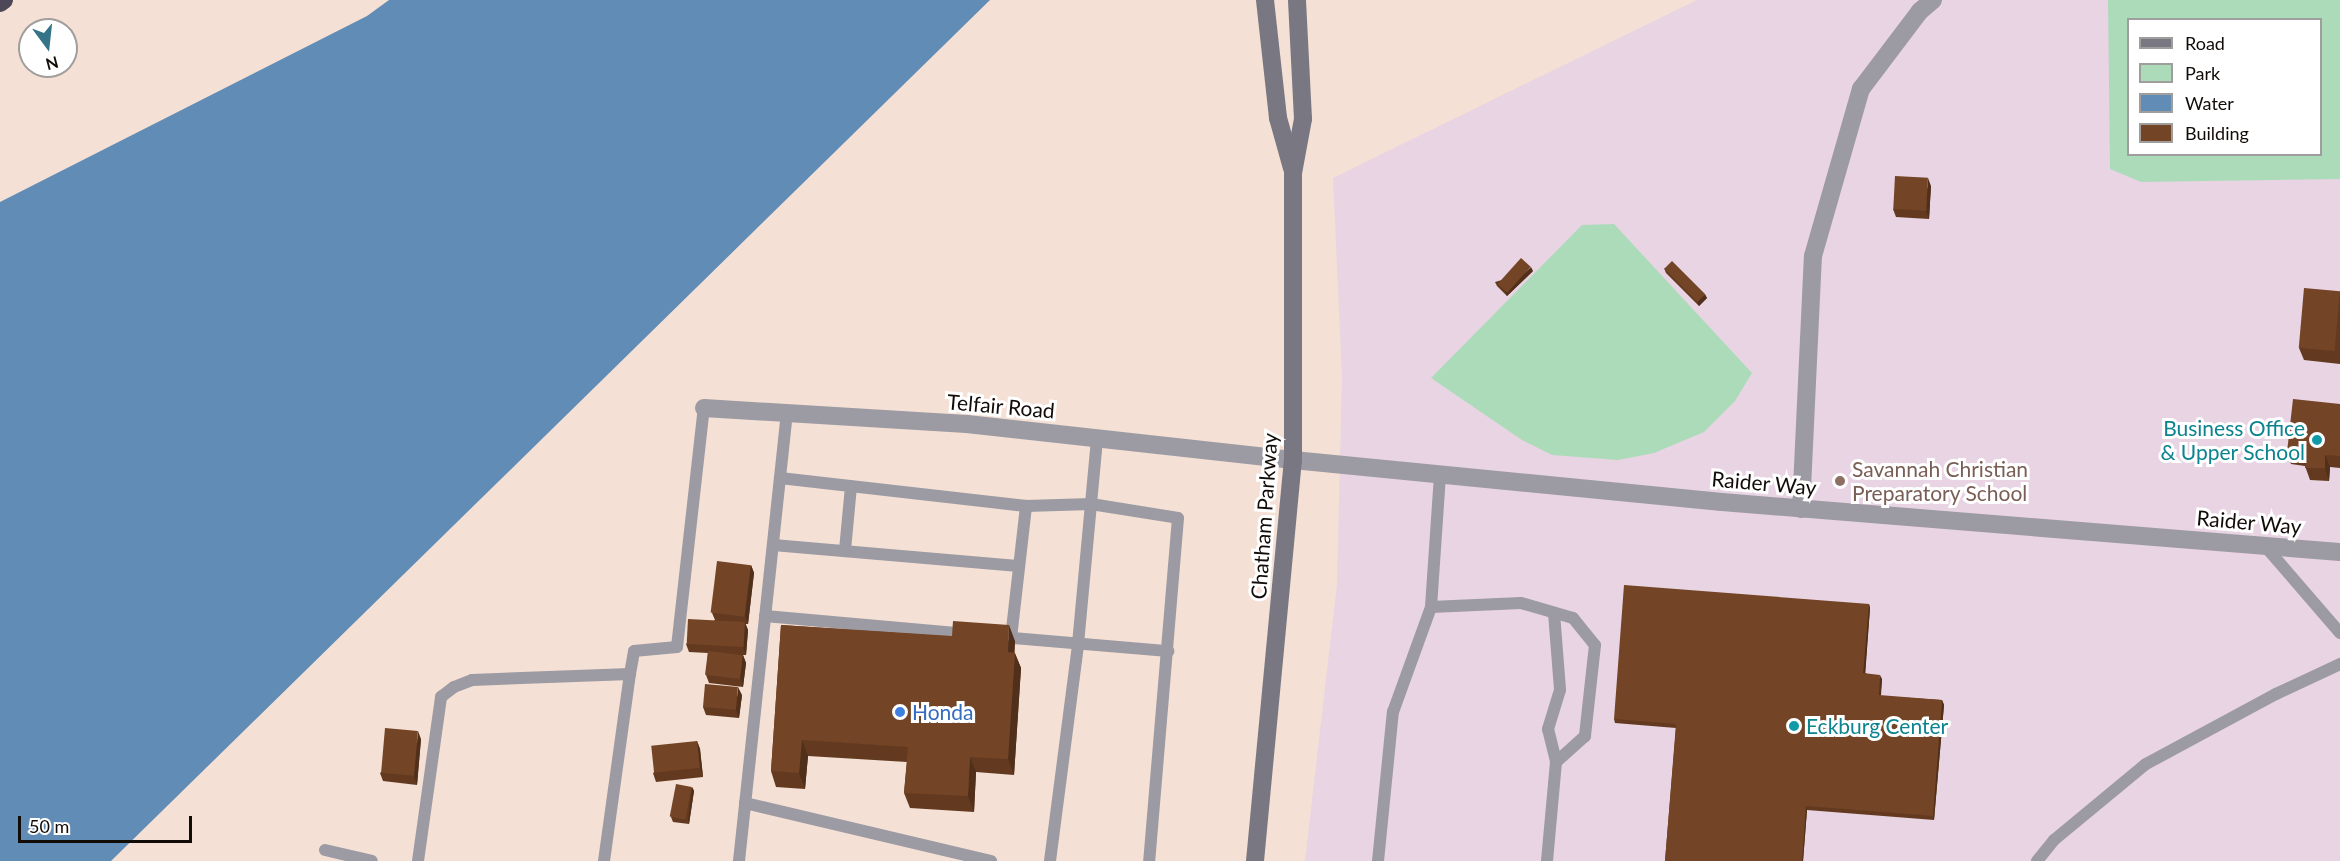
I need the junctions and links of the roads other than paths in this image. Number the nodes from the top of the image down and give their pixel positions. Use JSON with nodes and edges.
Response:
{"nodes":[{"id":1,"x":4,"y":0,"type":"edge"},
{"id":2,"x":1265,"y":0,"type":"edge"},
{"id":3,"x":1297,"y":0,"type":"edge"},
{"id":4,"x":1933,"y":0,"type":"edge"},
{"id":5,"x":0,"y":3,"type":"edge"},
{"id":6,"x":1293,"y":173,"type":"junction"},
{"id":7,"x":704,"y":408,"type":"joint"},
{"id":8,"x":787,"y":415,"type":"junction"},
{"id":9,"x":1097,"y":438,"type":"junction"},
{"id":10,"x":1293,"y":460,"type":"junction"},
{"id":11,"x":1440,"y":474,"type":"junction"},
{"id":12,"x":780,"y":478,"type":"junction"},
{"id":13,"x":851,"y":486,"type":"junction"},
{"id":14,"x":1091,"y":504,"type":"junction"},
{"id":15,"x":1026,"y":506,"type":"junction"},
{"id":16,"x":1801,"y":509,"type":"junction"},
{"id":17,"x":773,"y":545,"type":"junction"},
{"id":18,"x":2265,"y":546,"type":"junction"},
{"id":19,"x":846,"y":550,"type":"junction"},
{"id":20,"x":2340,"y":552,"type":"edge"},
{"id":21,"x":1019,"y":566,"type":"junction"},
{"id":22,"x":1431,"y":607,"type":"junction"},
{"id":23,"x":1554,"y":613,"type":"junction"},
{"id":24,"x":765,"y":616,"type":"junction"},
{"id":25,"x":2340,"y":633,"type":"edge"},
{"id":26,"x":1011,"y":638,"type":"junction"},
{"id":27,"x":1078,"y":644,"type":"junction"},
{"id":28,"x":1168,"y":651,"type":"junction"},
{"id":29,"x":2340,"y":664,"type":"edge"},
{"id":30,"x":630,"y":674,"type":"junction"},
{"id":31,"x":1556,"y":762,"type":"junction"},
{"id":32,"x":745,"y":803,"type":"junction"},
{"id":33,"x":325,"y":850,"type":"dead end"},
{"id":34,"x":372,"y":861,"type":"edge"},
{"id":35,"x":418,"y":861,"type":"edge"},
{"id":36,"x":604,"y":861,"type":"edge"},
{"id":37,"x":739,"y":861,"type":"edge"},
{"id":38,"x":991,"y":861,"type":"edge"},
{"id":39,"x":1050,"y":861,"type":"edge"},
{"id":40,"x":1149,"y":861,"type":"edge"},
{"id":41,"x":1255,"y":861,"type":"edge"},
{"id":42,"x":1378,"y":861,"type":"edge"},
{"id":43,"x":1547,"y":861,"type":"edge"},
{"id":44,"x":2037,"y":861,"type":"edge"}],
"edges":[{"from":1,"to":5,"type":"highway"},
{"from":2,"to":6,"type":"main road","name":"Chatham Parkway"},
{"from":3,"to":6,"type":"main road","name":"Chatham Parkway"},
{"from":4,"to":16,"type":"street"},
{"from":6,"to":10,"type":"main road","name":"Chatham Parkway"},
{"from":7,"to":8,"type":"street","name":"Telfair Road"},
{"from":7,"to":30,"type":"lane"},
{"from":8,"to":9,"type":"street","name":"Telfair Road"},
{"from":8,"to":12,"type":"lane"},
{"from":9,"to":10,"type":"street","name":"Telfair Road"},
{"from":9,"to":14,"type":"lane"},
{"from":10,"to":11,"type":"street","name":"Raider Way"},
{"from":10,"to":41,"type":"main road","name":"Chatham Parkway"},
{"from":11,"to":16,"type":"street","name":"Raider Way"},
{"from":11,"to":22,"type":"lane"},
{"from":12,"to":13,"type":"lane"},
{"from":12,"to":17,"type":"lane"},
{"from":13,"to":15,"type":"lane"},
{"from":13,"to":19,"type":"lane"},
{"from":14,"to":15,"type":"lane"},
{"from":14,"to":27,"type":"lane"},
{"from":14,"to":28,"type":"lane"},
{"from":15,"to":21,"type":"lane"},
{"from":16,"to":18,"type":"street","name":"Raider Way"},
{"from":17,"to":19,"type":"lane"},
{"from":17,"to":24,"type":"lane"},
{"from":18,"to":20,"type":"street","name":"Raider Way"},
{"from":18,"to":25,"type":"lane"},
{"from":19,"to":21,"type":"lane"},
{"from":21,"to":26,"type":"lane"},
{"from":22,"to":23,"type":"lane"},
{"from":22,"to":42,"type":"lane"},
{"from":23,"to":31,"type":"lane"},
{"from":23,"to":31,"type":"lane"},
{"from":24,"to":26,"type":"lane"},
{"from":24,"to":32,"type":"lane"},
{"from":26,"to":27,"type":"lane"},
{"from":27,"to":28,"type":"lane"},
{"from":27,"to":39,"type":"lane"},
{"from":28,"to":40,"type":"lane"},
{"from":29,"to":44,"type":"lane"},
{"from":30,"to":35,"type":"lane"},
{"from":30,"to":36,"type":"lane"},
{"from":31,"to":43,"type":"lane"},
{"from":32,"to":37,"type":"lane"},
{"from":32,"to":38,"type":"lane"},
{"from":33,"to":34,"type":"lane"}]}
